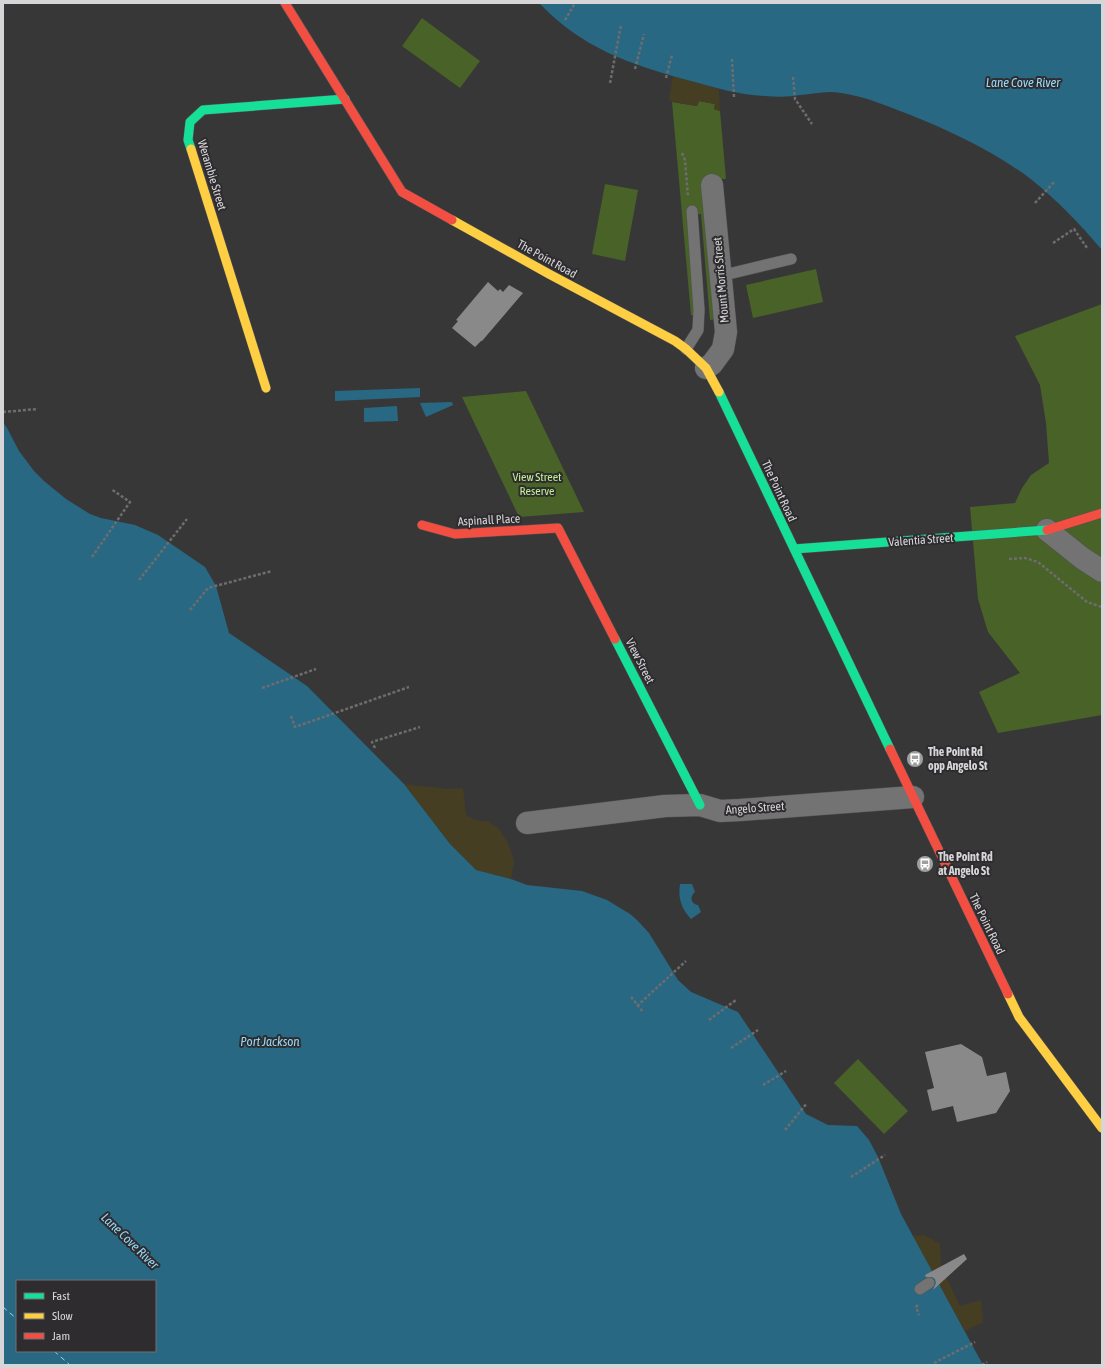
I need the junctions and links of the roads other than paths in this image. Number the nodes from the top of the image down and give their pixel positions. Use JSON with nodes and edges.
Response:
{"nodes":[{"id":1,"x":285,"y":3,"type":"edge"},
{"id":2,"x":345,"y":99,"type":"junction"},
{"id":3,"x":712,"y":185,"type":"dead end"},
{"id":4,"x":692,"y":210,"type":"road end"},
{"id":5,"x":790,"y":260,"type":"dead end"},
{"id":6,"x":720,"y":276,"type":"junction"},
{"id":7,"x":686,"y":349,"type":"junction"},
{"id":8,"x":706,"y":368,"type":"junction"},
{"id":9,"x":266,"y":388,"type":"dead end"},
{"id":10,"x":1102,"y":512,"type":"edge"},
{"id":11,"x":422,"y":525,"type":"dead end"},
{"id":12,"x":558,"y":528,"type":"joint"},
{"id":13,"x":1048,"y":530,"type":"junction"},
{"id":14,"x":794,"y":549,"type":"junction"},
{"id":15,"x":1102,"y":571,"type":"edge"},
{"id":16,"x":913,"y":797,"type":"junction"},
{"id":17,"x":700,"y":805,"type":"junction"},
{"id":18,"x":527,"y":824,"type":"dead end"},
{"id":19,"x":1102,"y":1128,"type":"edge"}],
"edges":[{"from":1,"to":2,"type":"street","name":"The Point Road"},
{"from":2,"to":7,"type":"street","name":"The Point Road"},
{"from":2,"to":9,"type":"street","name":"Werambie Street"},
{"from":3,"to":6,"type":"street","name":"Mount Morris Street"},
{"from":4,"to":7,"type":"lane"},
{"from":5,"to":6,"type":"lane"},
{"from":6,"to":8,"type":"street","name":"Mount Morris Street"},
{"from":7,"to":8,"type":"street","name":"The Point Road"},
{"from":8,"to":14,"type":"street","name":"The Point Road"},
{"from":10,"to":13,"type":"street","name":"Valentia Street"},
{"from":11,"to":12,"type":"street","name":"Aspinall Place"},
{"from":12,"to":17,"type":"street","name":"View Street"},
{"from":13,"to":14,"type":"street","name":"Valentia Street"},
{"from":13,"to":15,"type":"street"},
{"from":14,"to":16,"type":"street","name":"The Point Road"},
{"from":16,"to":17,"type":"street","name":"Angelo Street"},
{"from":16,"to":19,"type":"street","name":"The Point Road"},
{"from":17,"to":18,"type":"street","name":"Angelo Street"}]}
